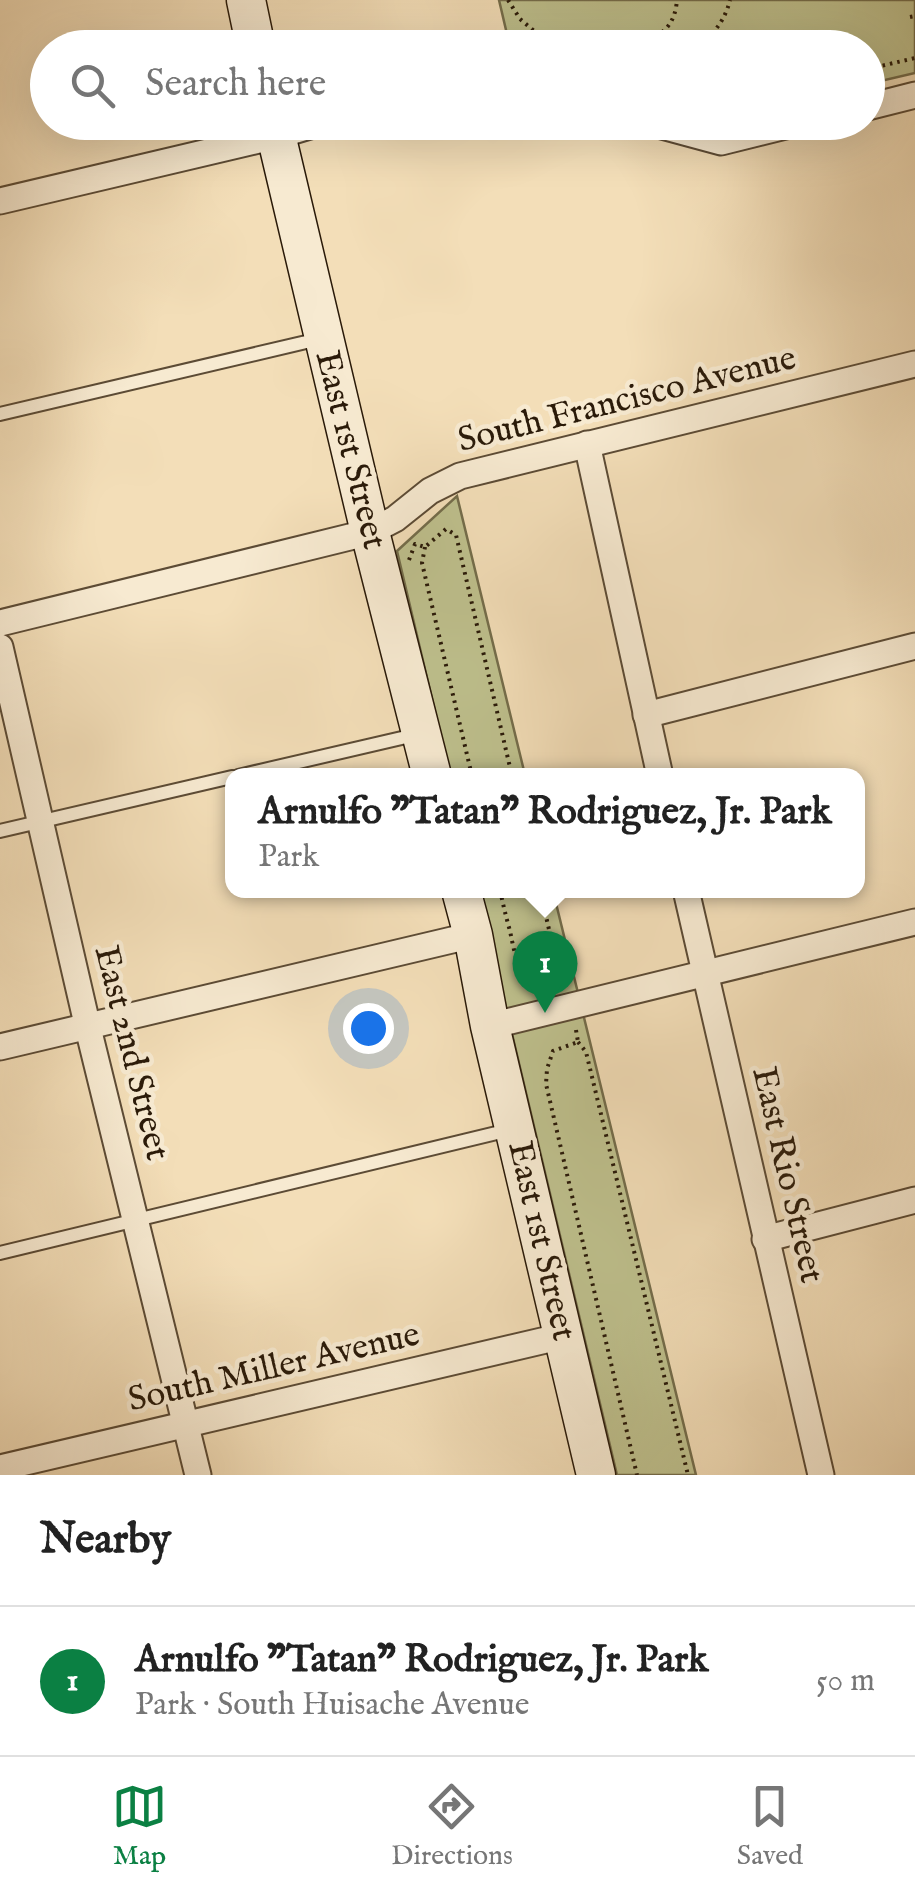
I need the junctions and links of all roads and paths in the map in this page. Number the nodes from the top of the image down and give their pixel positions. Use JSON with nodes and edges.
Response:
{"nodes":[{"id":1,"x":246,"y":0,"type":"edge"},
{"id":2,"x":508,"y":0,"type":"edge"},
{"id":3,"x":676,"y":0,"type":"edge"},
{"id":4,"x":730,"y":0,"type":"edge"},
{"id":5,"x":252,"y":30,"type":"edge"},
{"id":6,"x":533,"y":30,"type":"edge"},
{"id":7,"x":664,"y":30,"type":"edge"},
{"id":8,"x":715,"y":30,"type":"edge"},
{"id":9,"x":915,"y":58,"type":"edge"},
{"id":10,"x":885,"y":65,"type":"edge"},
{"id":11,"x":915,"y":95,"type":"edge"},
{"id":12,"x":885,"y":103,"type":"edge"},
{"id":13,"x":233,"y":140,"type":"edge"},
{"id":14,"x":278,"y":140,"type":"edge"},
{"id":15,"x":0,"y":201,"type":"edge"},
{"id":16,"x":324,"y":338,"type":"junction"},
{"id":17,"x":915,"y":364,"type":"edge"},
{"id":18,"x":0,"y":414,"type":"edge"},
{"id":19,"x":586,"y":444,"type":"junction"},
{"id":20,"x":370,"y":532,"type":"junction"},
{"id":21,"x":426,"y":547,"type":"junction"},
{"id":22,"x":408,"y":563,"type":"dead end"},
{"id":23,"x":0,"y":623,"type":"edge"},
{"id":24,"x":915,"y":646,"type":"edge"},
{"id":25,"x":0,"y":647,"type":"edge"},
{"id":26,"x":646,"y":715,"type":"junction"},
{"id":27,"x":421,"y":733,"type":"junction"},
{"id":28,"x":270,"y":768,"type":"edge"},
{"id":29,"x":430,"y":768,"type":"edge"},
{"id":30,"x":470,"y":768,"type":"edge"},
{"id":31,"x":510,"y":768,"type":"edge"},
{"id":32,"x":658,"y":768,"type":"edge"},
{"id":33,"x":225,"y":778,"type":"edge"},
{"id":34,"x":40,"y":822,"type":"junction"},
{"id":35,"x":0,"y":830,"type":"edge"},
{"id":36,"x":464,"y":898,"type":"edge"},
{"id":37,"x":502,"y":898,"type":"edge"},
{"id":38,"x":542,"y":898,"type":"edge"},
{"id":39,"x":688,"y":898,"type":"edge"},
{"id":40,"x":915,"y":922,"type":"edge"},
{"id":41,"x":473,"y":935,"type":"junction"},
{"id":42,"x":553,"y":972,"type":"junction"},
{"id":43,"x":704,"y":973,"type":"junction"},
{"id":44,"x":570,"y":1006,"type":"junction"},
{"id":45,"x":490,"y":1026,"type":"junction"},
{"id":46,"x":88,"y":1028,"type":"junction"},
{"id":47,"x":578,"y":1042,"type":"junction"},
{"id":48,"x":0,"y":1047,"type":"edge"},
{"id":49,"x":514,"y":1128,"type":"junction"},
{"id":50,"x":915,"y":1200,"type":"edge"},
{"id":51,"x":136,"y":1220,"type":"junction"},
{"id":52,"x":766,"y":1239,"type":"junction"},
{"id":53,"x":0,"y":1253,"type":"edge"},
{"id":54,"x":564,"y":1336,"type":"junction"},
{"id":55,"x":186,"y":1425,"type":"junction"},
{"id":56,"x":0,"y":1468,"type":"edge"},
{"id":57,"x":198,"y":1475,"type":"edge"},
{"id":58,"x":596,"y":1475,"type":"edge"},
{"id":59,"x":637,"y":1475,"type":"edge"},
{"id":60,"x":688,"y":1475,"type":"edge"},
{"id":61,"x":821,"y":1475,"type":"edge"}],
"edges":[{"from":1,"to":5,"type":"street"},
{"from":2,"to":6,"type":"path"},
{"from":3,"to":7,"type":"path"},
{"from":4,"to":8,"type":"path"},
{"from":9,"to":10,"type":"path"},
{"from":11,"to":12,"type":"street"},
{"from":13,"to":15,"type":"street"},
{"from":14,"to":16,"type":"street","name":"East 1st Street"},
{"from":16,"to":18,"type":"lane"},
{"from":16,"to":20,"type":"street","name":"East 1st Street"},
{"from":17,"to":19,"type":"street","name":"South Francisco Avenue"},
{"from":19,"to":20,"type":"street","name":"South Francisco Avenue"},
{"from":19,"to":26,"type":"street"},
{"from":20,"to":23,"type":"street","name":"South Francisco Avenue"},
{"from":20,"to":27,"type":"street","name":"East 1st Street"},
{"from":21,"to":22,"type":"path"},
{"from":21,"to":30,"type":"path"},
{"from":21,"to":31,"type":"path"},
{"from":24,"to":26,"type":"street"},
{"from":25,"to":34,"type":"street","name":"East 2nd Street"},
{"from":26,"to":32,"type":"street"},
{"from":27,"to":28,"type":"lane"},
{"from":27,"to":29,"type":"street","name":"East 1st Street"},
{"from":33,"to":34,"type":"lane"},
{"from":34,"to":35,"type":"lane"},
{"from":34,"to":46,"type":"street","name":"East 2nd Street"},
{"from":36,"to":41,"type":"street","name":"East 1st Street"},
{"from":37,"to":42,"type":"path"},
{"from":38,"to":42,"type":"path"},
{"from":39,"to":43,"type":"street","name":"East Rio Street"},
{"from":40,"to":43,"type":"street"},
{"from":41,"to":45,"type":"street","name":"East 1st Street"},
{"from":41,"to":46,"type":"street"},
{"from":42,"to":44,"type":"path"},
{"from":43,"to":44,"type":"street"},
{"from":43,"to":52,"type":"street","name":"East Rio Street"},
{"from":44,"to":45,"type":"street"},
{"from":44,"to":47,"type":"path"},
{"from":45,"to":49,"type":"street","name":"East 1st Street"},
{"from":46,"to":48,"type":"street"},
{"from":46,"to":51,"type":"street","name":"East 2nd Street"},
{"from":47,"to":59,"type":"path"},
{"from":47,"to":60,"type":"path"},
{"from":49,"to":51,"type":"lane"},
{"from":49,"to":54,"type":"street","name":"East 1st Street"},
{"from":50,"to":52,"type":"street"},
{"from":51,"to":53,"type":"lane"},
{"from":51,"to":55,"type":"street","name":"East 2nd Street"},
{"from":52,"to":61,"type":"street","name":"East Rio Street"},
{"from":54,"to":55,"type":"street","name":"South Miller Avenue"},
{"from":54,"to":58,"type":"street","name":"East 1st Street"},
{"from":55,"to":56,"type":"street","name":"South Miller Avenue"},
{"from":55,"to":57,"type":"street","name":"East 2nd Street"}]}
